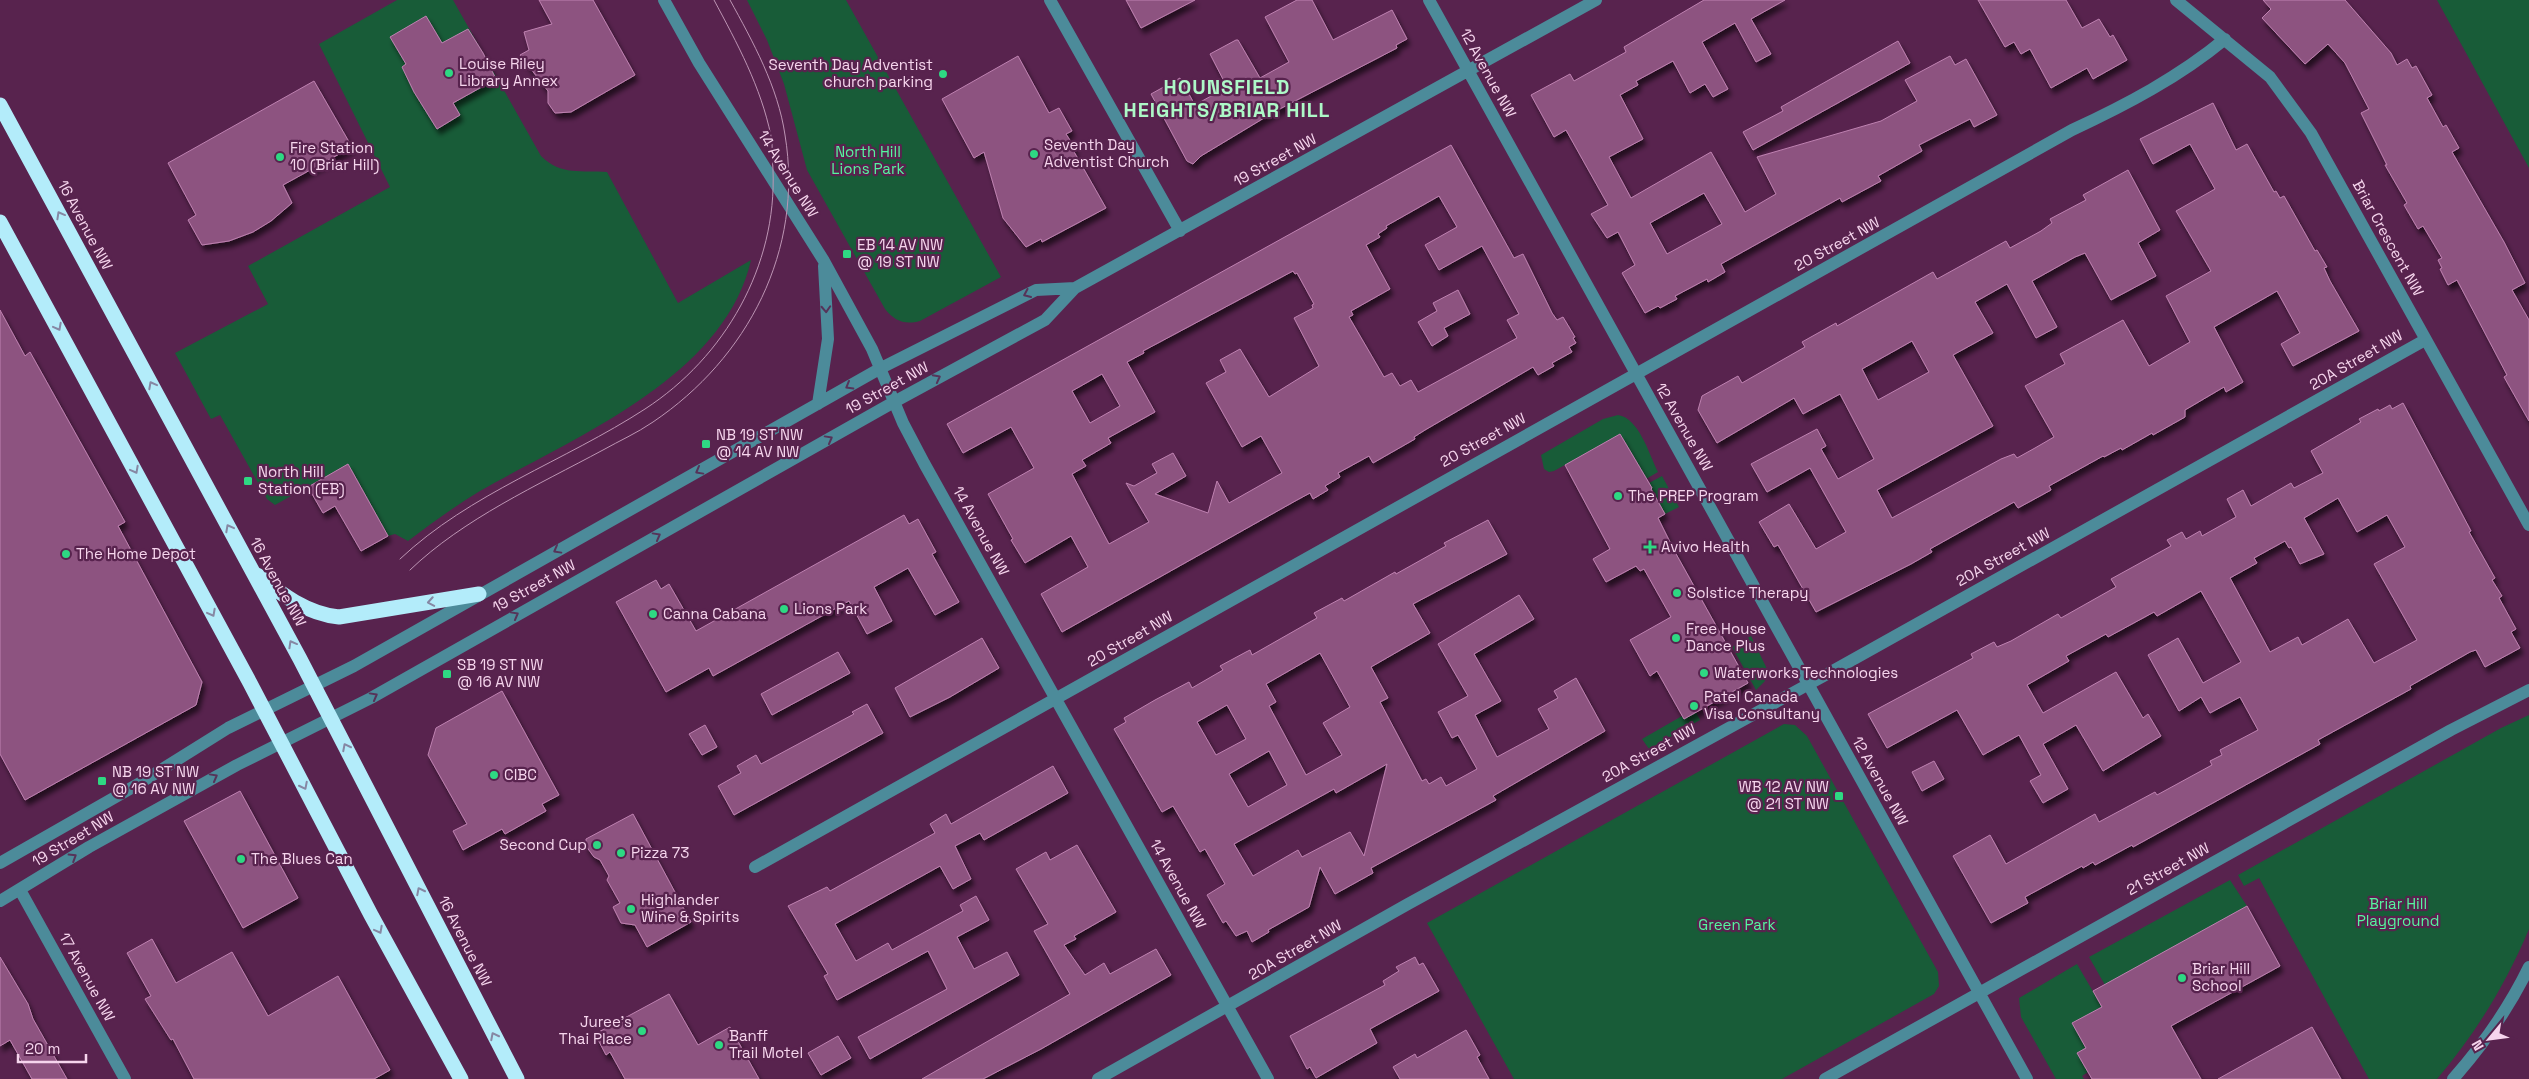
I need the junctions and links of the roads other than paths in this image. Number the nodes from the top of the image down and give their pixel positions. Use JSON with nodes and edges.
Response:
{"nodes":[{"id":1,"x":664,"y":0,"type":"edge"},
{"id":2,"x":1050,"y":0,"type":"edge"},
{"id":3,"x":1429,"y":0,"type":"edge"},
{"id":4,"x":1596,"y":0,"type":"edge"},
{"id":5,"x":2176,"y":0,"type":"edge"},
{"id":6,"x":2225,"y":39,"type":"junction"},
{"id":7,"x":1468,"y":71,"type":"junction"},
{"id":8,"x":0,"y":106,"type":"edge"},
{"id":9,"x":0,"y":222,"type":"edge"},
{"id":10,"x":1180,"y":231,"type":"junction"},
{"id":11,"x":824,"y":261,"type":"junction"},
{"id":12,"x":1075,"y":288,"type":"junction"},
{"id":13,"x":2425,"y":340,"type":"junction"},
{"id":14,"x":880,"y":368,"type":"junction"},
{"id":15,"x":1636,"y":375,"type":"junction"},
{"id":16,"x":894,"y":402,"type":"junction"},
{"id":17,"x":818,"y":404,"type":"junction"},
{"id":18,"x":2529,"y":525,"type":"edge"},
{"id":19,"x":252,"y":571,"type":"junction"},
{"id":20,"x":479,"y":594,"type":"junction"},
{"id":21,"x":1807,"y":684,"type":"junction"},
{"id":22,"x":315,"y":687,"type":"junction"},
{"id":23,"x":2529,"y":690,"type":"edge"},
{"id":24,"x":1057,"y":700,"type":"junction"},
{"id":25,"x":264,"y":710,"type":"junction"},
{"id":26,"x":331,"y":719,"type":"junction"},
{"id":27,"x":281,"y":743,"type":"junction"},
{"id":28,"x":2,"y":858,"type":"edge"},
{"id":29,"x":755,"y":867,"type":"dead end"},
{"id":30,"x":20,"y":890,"type":"junction"},
{"id":31,"x":0,"y":901,"type":"edge"},
{"id":32,"x":2529,"y":967,"type":"edge"},
{"id":33,"x":1979,"y":993,"type":"junction"},
{"id":34,"x":1228,"y":1007,"type":"junction"},
{"id":35,"x":126,"y":1079,"type":"edge"},
{"id":36,"x":461,"y":1079,"type":"edge"},
{"id":37,"x":517,"y":1079,"type":"edge"},
{"id":38,"x":1098,"y":1079,"type":"edge"},
{"id":39,"x":1268,"y":1079,"type":"edge"},
{"id":40,"x":1825,"y":1079,"type":"edge"},
{"id":41,"x":2027,"y":1079,"type":"edge"},
{"id":42,"x":2453,"y":1079,"type":"edge"}],
"edges":[{"from":1,"to":11,"type":"street","name":"14 Avenue NW"},
{"from":2,"to":10,"type":"street"},
{"from":3,"to":7,"type":"street","name":"12 Avenue NW"},
{"from":4,"to":7,"type":"street","name":"19 Street NW"},
{"from":5,"to":6,"type":"street","name":"Briar Crescent NW"},
{"from":6,"to":13,"type":"street","name":"Briar Crescent NW"},
{"from":6,"to":15,"type":"street","name":"20 Street NW"},
{"from":7,"to":10,"type":"street","name":"19 Street NW"},
{"from":7,"to":15,"type":"street","name":"12 Avenue NW"},
{"from":19,"to":8,"type":"highway","name":"16 Avenue NW","one_way":true},
{"from":9,"to":25,"type":"highway","one_way":true},
{"from":10,"to":12,"type":"street","name":"19 Street NW"},
{"from":11,"to":14,"type":"street","name":"14 Avenue NW"},
{"from":11,"to":17,"type":"street","one_way":true},
{"from":12,"to":14,"type":"street","name":"19 Street NW","one_way":true},
{"from":16,"to":12,"type":"street","name":"19 Street NW","one_way":true},
{"from":13,"to":18,"type":"street","name":"Briar Crescent NW"},
{"from":13,"to":21,"type":"street","name":"20A Street NW"},
{"from":14,"to":16,"type":"street","name":"14 Avenue NW"},
{"from":14,"to":17,"type":"street","name":"19 Street NW","one_way":true},
{"from":15,"to":21,"type":"street","name":"12 Avenue NW"},
{"from":15,"to":24,"type":"street","name":"20 Street NW"},
{"from":16,"to":24,"type":"street","name":"14 Avenue NW"},
{"from":26,"to":16,"type":"street","name":"19 Street NW","one_way":true},
{"from":17,"to":20,"type":"street","name":"19 Street NW","one_way":true},
{"from":20,"to":19,"type":"highway","one_way":true},
{"from":22,"to":19,"type":"highway","name":"16 Avenue NW","one_way":true},
{"from":20,"to":22,"type":"street","name":"19 Street NW"},
{"from":21,"to":33,"type":"street","name":"12 Avenue NW"},
{"from":21,"to":34,"type":"street","name":"20A Street NW"},
{"from":22,"to":25,"type":"street","name":"19 Street NW"},
{"from":22,"to":26,"type":"highway","name":"16 Avenue NW"},
{"from":23,"to":33,"type":"street","name":"21 Street NW"},
{"from":24,"to":29,"type":"street","name":"20 Street NW"},
{"from":24,"to":34,"type":"street","name":"14 Avenue NW"},
{"from":25,"to":27,"type":"highway"},
{"from":25,"to":28,"type":"street","name":"19 Street NW"},
{"from":26,"to":27,"type":"street","name":"19 Street NW"},
{"from":37,"to":26,"type":"highway","name":"16 Avenue NW","one_way":true},
{"from":30,"to":27,"type":"street","name":"19 Street NW","one_way":true},
{"from":27,"to":36,"type":"highway","one_way":true},
{"from":30,"to":31,"type":"street","name":"19 Street NW"},
{"from":30,"to":35,"type":"street","name":"17 Avenue NW"},
{"from":32,"to":42,"type":"street"},
{"from":33,"to":40,"type":"street","name":"21 Street NW"},
{"from":33,"to":41,"type":"street","name":"12 Avenue NW"},
{"from":34,"to":38,"type":"street","name":"20A Street NW"},
{"from":34,"to":39,"type":"street","name":"14 Avenue NW"}]}
